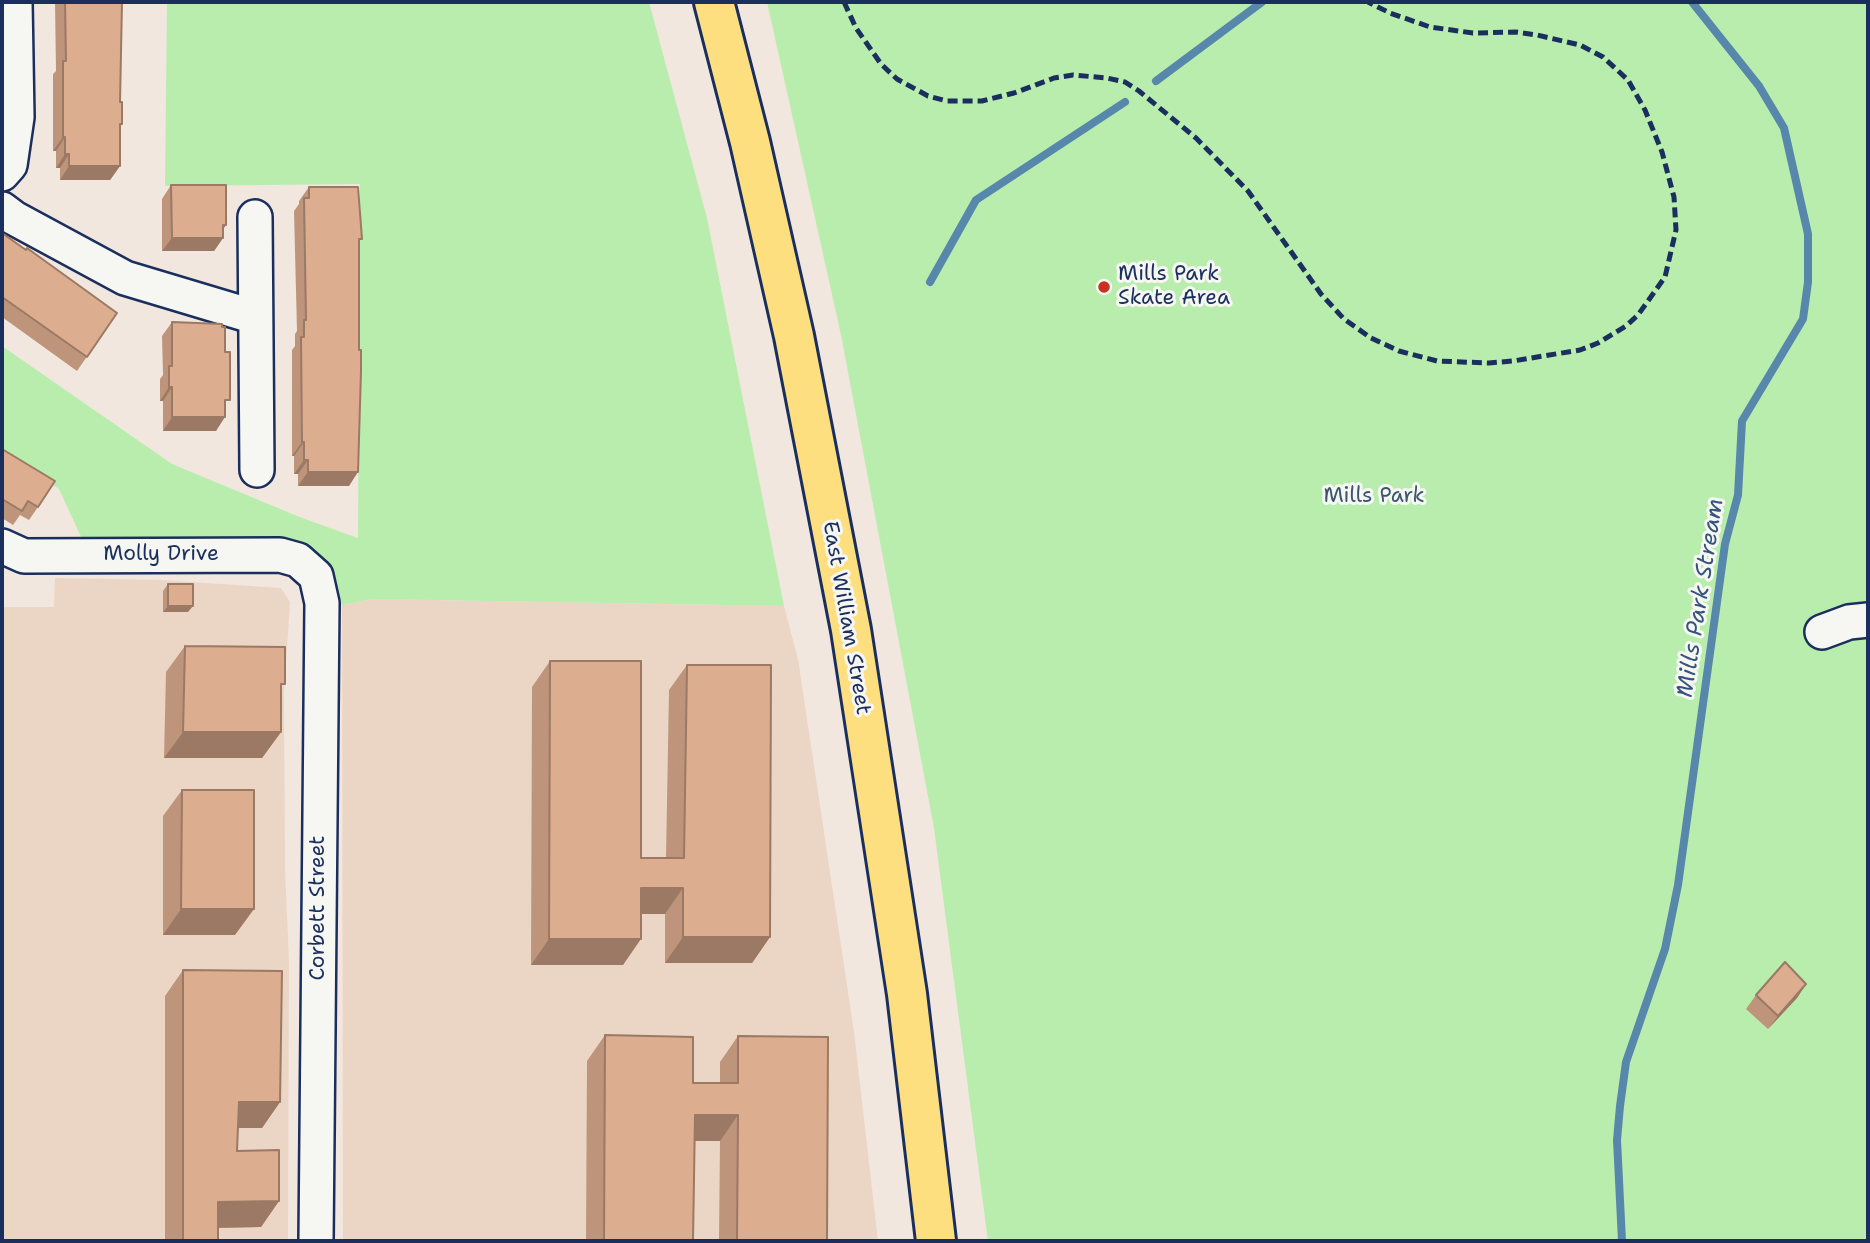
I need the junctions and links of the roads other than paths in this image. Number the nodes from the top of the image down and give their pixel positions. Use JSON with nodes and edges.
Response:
{"nodes":[{"id":1,"x":15,"y":2,"type":"edge"},
{"id":2,"x":714,"y":2,"type":"edge"},
{"id":3,"x":2,"y":174,"type":"edge"},
{"id":4,"x":2,"y":209,"type":"edge"},
{"id":5,"x":255,"y":217,"type":"dead end"},
{"id":6,"x":256,"y":317,"type":"junction"},
{"id":7,"x":257,"y":471,"type":"dead end"},
{"id":8,"x":2,"y":546,"type":"edge"},
{"id":9,"x":316,"y":576,"type":"joint"},
{"id":10,"x":1868,"y":620,"type":"edge"},
{"id":11,"x":1822,"y":632,"type":"dead end"},
{"id":12,"x":316,"y":1241,"type":"edge"},
{"id":13,"x":936,"y":1241,"type":"edge"}],
"edges":[{"from":1,"to":3,"type":"street"},
{"from":2,"to":13,"type":"main road","name":"East William Street"},
{"from":4,"to":6,"type":"street"},
{"from":5,"to":6,"type":"street"},
{"from":6,"to":7,"type":"street"},
{"from":8,"to":9,"type":"street","name":"Molly Drive"},
{"from":9,"to":12,"type":"street","name":"Corbett Street"},
{"from":10,"to":11,"type":"street"}]}
